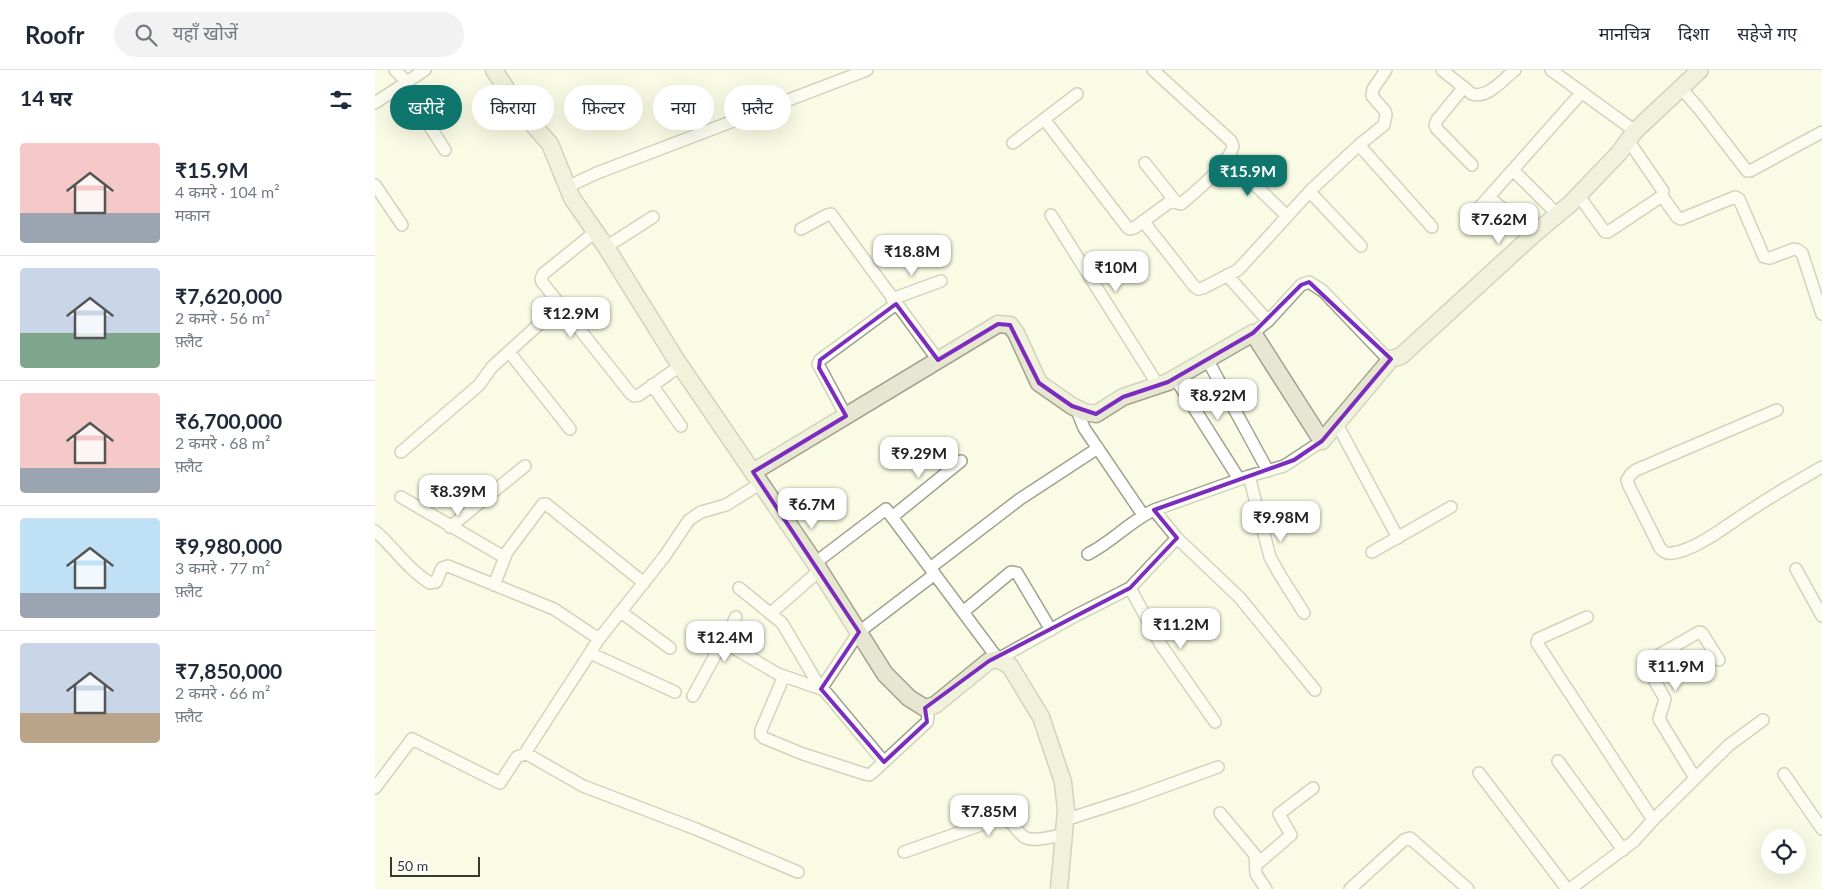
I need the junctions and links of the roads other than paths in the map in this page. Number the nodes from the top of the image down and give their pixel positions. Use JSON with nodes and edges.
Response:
{"nodes":[{"id":1,"x":395,"y":70,"type":"edge"},
{"id":2,"x":425,"y":70,"type":"edge"},
{"id":3,"x":494,"y":70,"type":"edge"},
{"id":4,"x":867,"y":70,"type":"edge"},
{"id":5,"x":1153,"y":70,"type":"edge"},
{"id":6,"x":1386,"y":70,"type":"edge"},
{"id":7,"x":1442,"y":70,"type":"edge"},
{"id":8,"x":1515,"y":70,"type":"edge"},
{"id":9,"x":1551,"y":70,"type":"edge"},
{"id":10,"x":1699,"y":70,"type":"edge"},
{"id":11,"x":405,"y":83,"type":"junction"},
{"id":12,"x":1464,"y":88,"type":"junction"},
{"id":13,"x":1681,"y":88,"type":"junction"},
{"id":14,"x":1581,"y":92,"type":"junction"},
{"id":15,"x":1077,"y":94,"type":"dead end"},
{"id":16,"x":375,"y":104,"type":"edge"},
{"id":17,"x":1045,"y":119,"type":"junction"},
{"id":18,"x":1822,"y":132,"type":"edge"},
{"id":19,"x":1632,"y":136,"type":"junction"},
{"id":20,"x":1013,"y":143,"type":"dead end"},
{"id":21,"x":1359,"y":145,"type":"junction"},
{"id":22,"x":445,"y":150,"type":"dead end"},
{"id":23,"x":1227,"y":158,"type":"junction"},
{"id":24,"x":1145,"y":163,"type":"dead end"},
{"id":25,"x":1472,"y":165,"type":"dead end"},
{"id":26,"x":1513,"y":170,"type":"junction"},
{"id":27,"x":375,"y":185,"type":"edge"},
{"id":28,"x":567,"y":187,"type":"junction"},
{"id":29,"x":1310,"y":192,"type":"junction"},
{"id":30,"x":1579,"y":196,"type":"junction"},
{"id":31,"x":1662,"y":196,"type":"junction"},
{"id":32,"x":1489,"y":197,"type":"junction"},
{"id":33,"x":1175,"y":202,"type":"junction"},
{"id":34,"x":1051,"y":215,"type":"dead end"},
{"id":35,"x":1558,"y":215,"type":"junction"},
{"id":36,"x":1287,"y":216,"type":"junction"},
{"id":37,"x":653,"y":217,"type":"dead end"},
{"id":38,"x":1471,"y":218,"type":"dead end"},
{"id":39,"x":1143,"y":221,"type":"junction"},
{"id":40,"x":402,"y":225,"type":"dead end"},
{"id":41,"x":1432,"y":227,"type":"dead end"},
{"id":42,"x":801,"y":229,"type":"dead end"},
{"id":43,"x":595,"y":232,"type":"junction"},
{"id":44,"x":1533,"y":235,"type":"junction"},
{"id":45,"x":1361,"y":246,"type":"dead end"},
{"id":46,"x":606,"y":247,"type":"junction"},
{"id":47,"x":1227,"y":275,"type":"junction"},
{"id":48,"x":941,"y":281,"type":"dead end"},
{"id":49,"x":894,"y":301,"type":"junction"},
{"id":50,"x":560,"y":305,"type":"junction"},
{"id":51,"x":1822,"y":314,"type":"edge"},
{"id":52,"x":1268,"y":320,"type":"junction"},
{"id":53,"x":1253,"y":333,"type":"junction"},
{"id":54,"x":509,"y":352,"type":"junction"},
{"id":55,"x":1207,"y":359,"type":"junction"},
{"id":56,"x":1391,"y":359,"type":"junction"},
{"id":57,"x":938,"y":360,"type":"junction"},
{"id":58,"x":680,"y":366,"type":"junction"},
{"id":59,"x":1175,"y":378,"type":"junction"},
{"id":60,"x":652,"y":385,"type":"junction"},
{"id":61,"x":1158,"y":385,"type":"junction"},
{"id":62,"x":1076,"y":408,"type":"junction"},
{"id":63,"x":1777,"y":410,"type":"dead end"},
{"id":64,"x":846,"y":416,"type":"junction"},
{"id":65,"x":1337,"y":424,"type":"junction"},
{"id":66,"x":681,"y":426,"type":"dead end"},
{"id":67,"x":570,"y":429,"type":"dead end"},
{"id":68,"x":1323,"y":441,"type":"junction"},
{"id":69,"x":1098,"y":448,"type":"junction"},
{"id":70,"x":401,"y":452,"type":"dead end"},
{"id":71,"x":961,"y":462,"type":"dead end"},
{"id":72,"x":525,"y":466,"type":"dead end"},
{"id":73,"x":1822,"y":467,"type":"edge"},
{"id":74,"x":1268,"y":471,"type":"junction"},
{"id":75,"x":1244,"y":477,"type":"junction"},
{"id":76,"x":757,"y":478,"type":"junction"},
{"id":77,"x":401,"y":497,"type":"dead end"},
{"id":78,"x":1451,"y":508,"type":"dead end"},
{"id":79,"x":1154,"y":510,"type":"junction"},
{"id":80,"x":1143,"y":515,"type":"junction"},
{"id":81,"x":893,"y":517,"type":"junction"},
{"id":82,"x":450,"y":527,"type":"junction"},
{"id":83,"x":375,"y":531,"type":"edge"},
{"id":84,"x":1177,"y":538,"type":"junction"},
{"id":85,"x":1398,"y":538,"type":"junction"},
{"id":86,"x":1372,"y":552,"type":"dead end"},
{"id":87,"x":1088,"y":554,"type":"dead end"},
{"id":88,"x":504,"y":557,"type":"junction"},
{"id":89,"x":818,"y":566,"type":"junction"},
{"id":90,"x":1796,"y":569,"type":"dead end"},
{"id":91,"x":933,"y":571,"type":"junction"},
{"id":92,"x":644,"y":583,"type":"junction"},
{"id":93,"x":494,"y":584,"type":"junction"},
{"id":94,"x":739,"y":588,"type":"dead end"},
{"id":95,"x":1130,"y":588,"type":"junction"},
{"id":96,"x":621,"y":612,"type":"junction"},
{"id":97,"x":963,"y":612,"type":"junction"},
{"id":98,"x":771,"y":613,"type":"junction"},
{"id":99,"x":1304,"y":613,"type":"dead end"},
{"id":100,"x":1822,"y":616,"type":"edge"},
{"id":101,"x":735,"y":617,"type":"dead end"},
{"id":102,"x":1587,"y":618,"type":"dead end"},
{"id":103,"x":1051,"y":630,"type":"junction"},
{"id":104,"x":859,"y":632,"type":"junction"},
{"id":105,"x":599,"y":639,"type":"junction"},
{"id":106,"x":722,"y":640,"type":"junction"},
{"id":107,"x":671,"y":648,"type":"dead end"},
{"id":108,"x":590,"y":653,"type":"junction"},
{"id":109,"x":998,"y":659,"type":"junction"},
{"id":110,"x":1719,"y":660,"type":"dead end"},
{"id":111,"x":784,"y":676,"type":"junction"},
{"id":112,"x":821,"y":689,"type":"junction"},
{"id":113,"x":1315,"y":690,"type":"dead end"},
{"id":114,"x":675,"y":692,"type":"dead end"},
{"id":115,"x":693,"y":696,"type":"dead end"},
{"id":116,"x":925,"y":708,"type":"junction"},
{"id":117,"x":1763,"y":720,"type":"dead end"},
{"id":118,"x":1215,"y":722,"type":"dead end"},
{"id":119,"x":527,"y":753,"type":"junction"},
{"id":120,"x":1558,"y":761,"type":"dead end"},
{"id":121,"x":884,"y":762,"type":"junction"},
{"id":122,"x":1218,"y":767,"type":"dead end"},
{"id":123,"x":1479,"y":773,"type":"dead end"},
{"id":124,"x":1784,"y":774,"type":"dead end"},
{"id":125,"x":1695,"y":778,"type":"junction"},
{"id":126,"x":375,"y":788,"type":"edge"},
{"id":127,"x":1313,"y":788,"type":"dead end"},
{"id":128,"x":1220,"y":812,"type":"dead end"},
{"id":129,"x":1653,"y":820,"type":"junction"},
{"id":130,"x":1064,"y":827,"type":"junction"},
{"id":131,"x":1822,"y":829,"type":"edge"},
{"id":132,"x":1623,"y":850,"type":"junction"},
{"id":133,"x":904,"y":852,"type":"dead end"},
{"id":134,"x":1256,"y":865,"type":"junction"},
{"id":135,"x":798,"y":872,"type":"dead end"},
{"id":136,"x":1584,"y":885,"type":"edge"},
{"id":137,"x":1059,"y":889,"type":"edge"},
{"id":138,"x":1266,"y":889,"type":"edge"},
{"id":139,"x":1350,"y":889,"type":"edge"},
{"id":140,"x":1468,"y":889,"type":"edge"},
{"id":141,"x":1569,"y":889,"type":"edge"}],
"edges":[{"from":1,"to":11,"type":"street"},
{"from":2,"to":11,"type":"street"},
{"from":3,"to":28,"type":"street"},
{"from":4,"to":28,"type":"street"},
{"from":5,"to":23,"type":"street"},
{"from":6,"to":21,"type":"street"},
{"from":7,"to":12,"type":"street"},
{"from":8,"to":12,"type":"street"},
{"from":9,"to":14,"type":"street"},
{"from":10,"to":13,"type":"street"},
{"from":11,"to":16,"type":"street"},
{"from":11,"to":22,"type":"street"},
{"from":12,"to":25,"type":"street"},
{"from":13,"to":18,"type":"street"},
{"from":13,"to":19,"type":"street"},
{"from":14,"to":19,"type":"street"},
{"from":14,"to":26,"type":"street"},
{"from":15,"to":17,"type":"street"},
{"from":17,"to":20,"type":"street"},
{"from":17,"to":39,"type":"street"},
{"from":19,"to":30,"type":"street"},
{"from":19,"to":31,"type":"street"},
{"from":21,"to":29,"type":"street"},
{"from":21,"to":41,"type":"street"},
{"from":23,"to":33,"type":"street"},
{"from":23,"to":36,"type":"street"},
{"from":24,"to":33,"type":"street"},
{"from":26,"to":32,"type":"street"},
{"from":26,"to":35,"type":"street"},
{"from":27,"to":40,"type":"street"},
{"from":28,"to":43,"type":"street"},
{"from":29,"to":36,"type":"street"},
{"from":29,"to":45,"type":"street"},
{"from":30,"to":31,"type":"street"},
{"from":30,"to":35,"type":"street"},
{"from":31,"to":51,"type":"street"},
{"from":32,"to":38,"type":"street"},
{"from":32,"to":44,"type":"street"},
{"from":33,"to":39,"type":"street"},
{"from":34,"to":61,"type":"street"},
{"from":35,"to":44,"type":"street"},
{"from":36,"to":47,"type":"street"},
{"from":37,"to":46,"type":"street"},
{"from":39,"to":47,"type":"street"},
{"from":42,"to":49,"type":"street"},
{"from":43,"to":46,"type":"street"},
{"from":43,"to":50,"type":"street"},
{"from":44,"to":56,"type":"street"},
{"from":46,"to":58,"type":"street"},
{"from":47,"to":52,"type":"street"},
{"from":48,"to":49,"type":"street"},
{"from":49,"to":57,"type":"street"},
{"from":49,"to":64,"type":"street"},
{"from":50,"to":54,"type":"street"},
{"from":50,"to":60,"type":"street"},
{"from":52,"to":53,"type":"street"},
{"from":52,"to":56,"type":"street"},
{"from":53,"to":55,"type":"street"},
{"from":53,"to":68,"type":"street"},
{"from":54,"to":67,"type":"street"},
{"from":54,"to":70,"type":"street"},
{"from":55,"to":59,"type":"street"},
{"from":55,"to":74,"type":"street"},
{"from":56,"to":65,"type":"street"},
{"from":57,"to":62,"type":"street"},
{"from":57,"to":64,"type":"street"},
{"from":58,"to":60,"type":"street"},
{"from":58,"to":76,"type":"street"},
{"from":59,"to":61,"type":"street"},
{"from":59,"to":75,"type":"street"},
{"from":60,"to":66,"type":"street"},
{"from":61,"to":62,"type":"street"},
{"from":62,"to":69,"type":"street"},
{"from":63,"to":73,"type":"street"},
{"from":64,"to":76,"type":"street"},
{"from":65,"to":68,"type":"street"},
{"from":65,"to":85,"type":"street"},
{"from":68,"to":74,"type":"street"},
{"from":69,"to":80,"type":"street"},
{"from":69,"to":91,"type":"street"},
{"from":71,"to":81,"type":"street"},
{"from":72,"to":82,"type":"street"},
{"from":74,"to":75,"type":"street"},
{"from":75,"to":79,"type":"street"},
{"from":75,"to":99,"type":"street"},
{"from":76,"to":89,"type":"street"},
{"from":76,"to":92,"type":"street"},
{"from":77,"to":82,"type":"street"},
{"from":78,"to":85,"type":"street"},
{"from":79,"to":80,"type":"street"},
{"from":79,"to":84,"type":"street"},
{"from":80,"to":87,"type":"street"},
{"from":81,"to":89,"type":"street"},
{"from":81,"to":91,"type":"street"},
{"from":82,"to":88,"type":"street"},
{"from":83,"to":93,"type":"street"},
{"from":84,"to":95,"type":"street"},
{"from":84,"to":113,"type":"street"},
{"from":85,"to":86,"type":"street"},
{"from":88,"to":92,"type":"street"},
{"from":88,"to":93,"type":"street"},
{"from":89,"to":98,"type":"street"},
{"from":89,"to":104,"type":"street"},
{"from":90,"to":100,"type":"street"},
{"from":91,"to":97,"type":"street"},
{"from":91,"to":104,"type":"street"},
{"from":92,"to":96,"type":"street"},
{"from":93,"to":105,"type":"street"},
{"from":94,"to":98,"type":"street"},
{"from":95,"to":103,"type":"street"},
{"from":95,"to":118,"type":"street"},
{"from":96,"to":105,"type":"street"},
{"from":96,"to":107,"type":"street"},
{"from":97,"to":103,"type":"street"},
{"from":97,"to":109,"type":"street"},
{"from":98,"to":112,"type":"street"},
{"from":101,"to":106,"type":"street"},
{"from":102,"to":129,"type":"street"},
{"from":103,"to":109,"type":"street"},
{"from":104,"to":112,"type":"street"},
{"from":104,"to":116,"type":"street"},
{"from":105,"to":108,"type":"street"},
{"from":106,"to":111,"type":"street"},
{"from":106,"to":115,"type":"street"},
{"from":108,"to":114,"type":"street"},
{"from":108,"to":119,"type":"street"},
{"from":109,"to":116,"type":"street"},
{"from":109,"to":130,"type":"street"},
{"from":110,"to":125,"type":"street"},
{"from":111,"to":112,"type":"street"},
{"from":111,"to":121,"type":"street"},
{"from":112,"to":121,"type":"street"},
{"from":116,"to":121,"type":"street"},
{"from":117,"to":125,"type":"street"},
{"from":119,"to":126,"type":"street"},
{"from":119,"to":135,"type":"street"},
{"from":120,"to":132,"type":"street"},
{"from":122,"to":130,"type":"street"},
{"from":123,"to":141,"type":"street"},
{"from":124,"to":131,"type":"street"},
{"from":125,"to":129,"type":"street"},
{"from":127,"to":134,"type":"street"},
{"from":128,"to":134,"type":"street"},
{"from":129,"to":132,"type":"street"},
{"from":130,"to":133,"type":"street"},
{"from":130,"to":137,"type":"street"},
{"from":132,"to":136,"type":"street"},
{"from":134,"to":138,"type":"street"},
{"from":136,"to":141,"type":"street"},
{"from":139,"to":140,"type":"street"}]}
